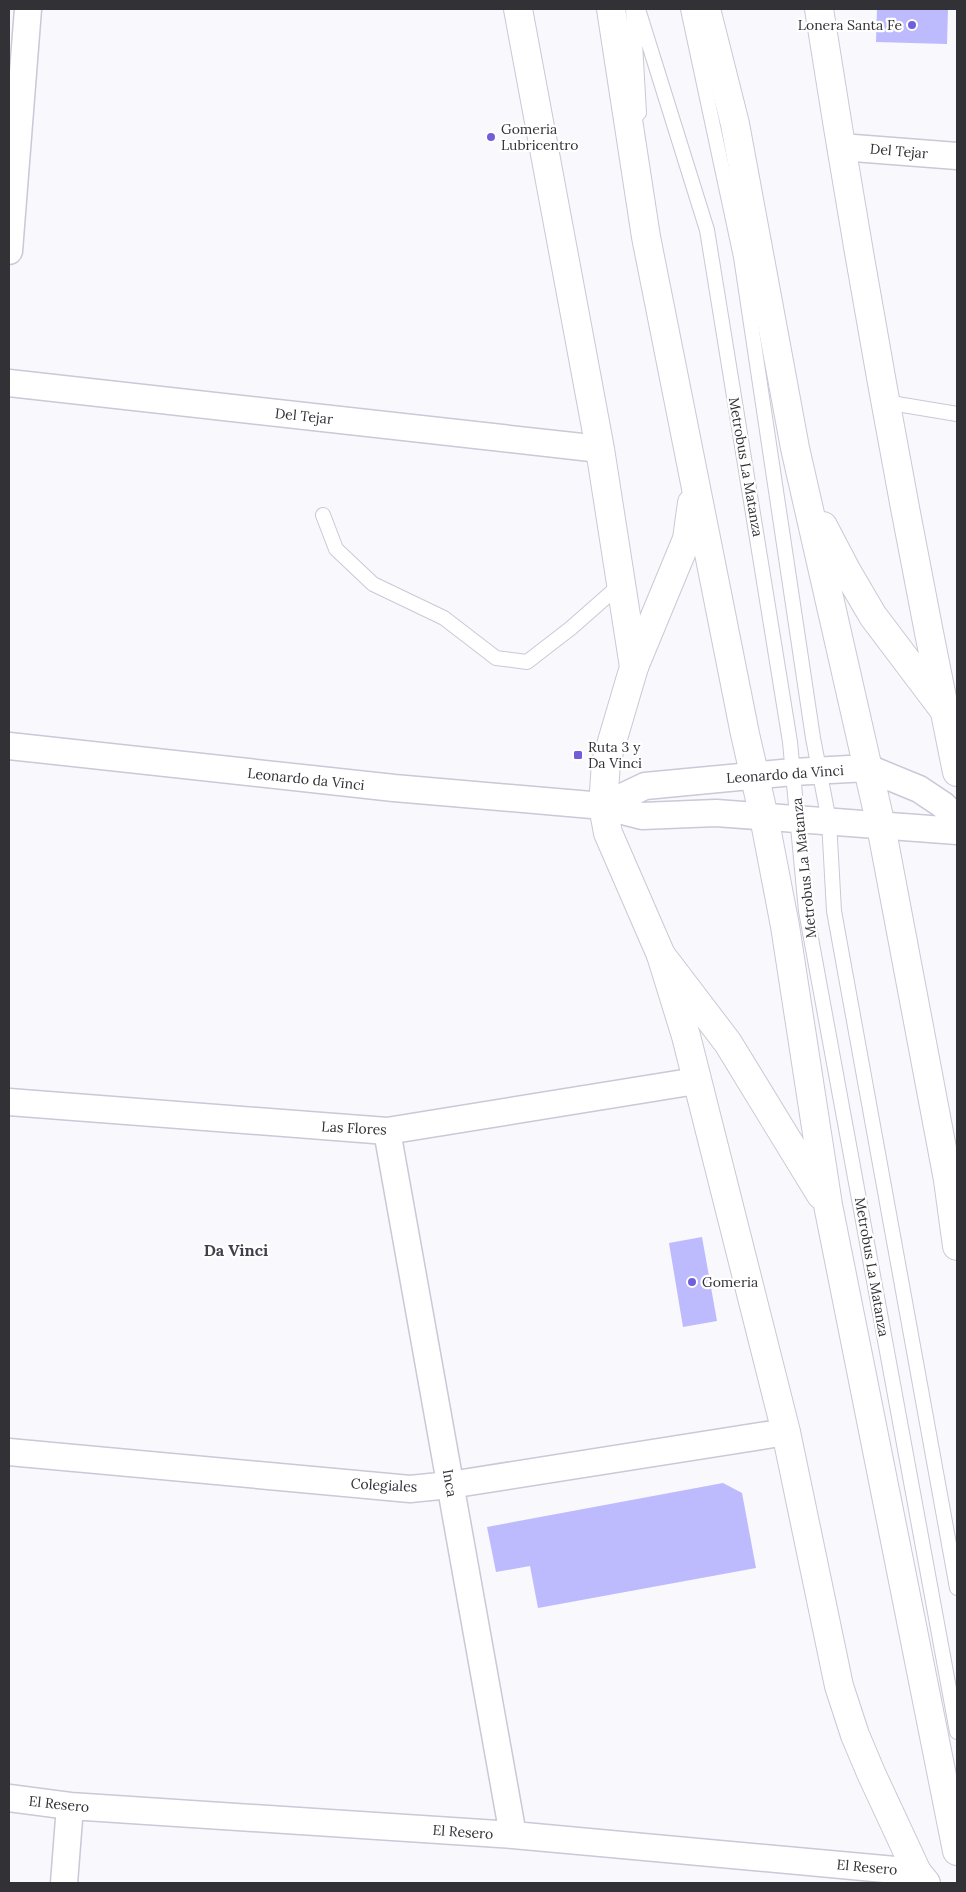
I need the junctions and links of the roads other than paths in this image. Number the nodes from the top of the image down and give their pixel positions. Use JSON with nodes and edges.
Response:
{"nodes":[{"id":1,"x":28,"y":9,"type":"edge"},
{"id":2,"x":518,"y":9,"type":"edge"},
{"id":3,"x":611,"y":9,"type":"edge"},
{"id":4,"x":633,"y":9,"type":"edge"},
{"id":5,"x":638,"y":9,"type":"edge"},
{"id":6,"x":688,"y":9,"type":"edge"},
{"id":7,"x":706,"y":9,"type":"edge"},
{"id":8,"x":819,"y":9,"type":"edge"},
{"id":9,"x":840,"y":146,"type":"junction"},
{"id":10,"x":957,"y":156,"type":"edge"},
{"id":11,"x":646,"y":237,"type":"junction"},
{"id":12,"x":9,"y":250,"type":"edge"},
{"id":13,"x":9,"y":383,"type":"edge"},
{"id":14,"x":885,"y":402,"type":"junction"},
{"id":15,"x":957,"y":414,"type":"edge"},
{"id":16,"x":600,"y":448,"type":"junction"},
{"id":17,"x":794,"y":448,"type":"junction"},
{"id":18,"x":695,"y":485,"type":"junction"},
{"id":19,"x":323,"y":516,"type":"dead end"},
{"id":20,"x":621,"y":584,"type":"junction"},
{"id":21,"x":634,"y":667,"type":"junction"},
{"id":22,"x":949,"y":713,"type":"edge"},
{"id":23,"x":9,"y":746,"type":"edge"},
{"id":24,"x":868,"y":768,"type":"junction"},
{"id":25,"x":819,"y":770,"type":"junction"},
{"id":26,"x":793,"y":772,"type":"junction"},
{"id":27,"x":957,"y":772,"type":"edge"},
{"id":28,"x":755,"y":776,"type":"junction"},
{"id":29,"x":603,"y":806,"type":"junction"},
{"id":30,"x":764,"y":817,"type":"junction"},
{"id":31,"x":957,"y":819,"type":"edge"},
{"id":32,"x":798,"y":820,"type":"junction"},
{"id":33,"x":829,"y":821,"type":"junction"},
{"id":34,"x":881,"y":826,"type":"junction"},
{"id":35,"x":957,"y":830,"type":"edge"},
{"id":36,"x":661,"y":955,"type":"junction"},
{"id":37,"x":696,"y":1081,"type":"junction"},
{"id":38,"x":9,"y":1102,"type":"edge"},
{"id":39,"x":387,"y":1131,"type":"junction"},
{"id":40,"x":828,"y":1205,"type":"junction"},
{"id":41,"x":957,"y":1246,"type":"edge"},
{"id":42,"x":786,"y":1432,"type":"junction"},
{"id":43,"x":9,"y":1452,"type":"edge"},
{"id":44,"x":450,"y":1485,"type":"junction"},
{"id":45,"x":957,"y":1588,"type":"edge"},
{"id":46,"x":957,"y":1732,"type":"edge"},
{"id":47,"x":9,"y":1798,"type":"edge"},
{"id":48,"x":70,"y":1806,"type":"junction"},
{"id":49,"x":513,"y":1835,"type":"junction"},
{"id":50,"x":957,"y":1851,"type":"edge"},
{"id":51,"x":921,"y":1878,"type":"edge"},
{"id":52,"x":64,"y":1883,"type":"edge"}],
"edges":[{"from":1,"to":12,"type":"street"},
{"from":2,"to":16,"type":"main road"},
{"from":3,"to":11,"type":"main road"},
{"from":4,"to":11,"type":"lane"},
{"from":5,"to":26,"type":"lane","name":"Metrobus La Matanza"},
{"from":6,"to":25,"type":"lane","name":"Metrobus La Matanza"},
{"from":7,"to":17,"type":"main road"},
{"from":8,"to":9,"type":"main road"},
{"from":9,"to":10,"type":"street","name":"Del Tejar"},
{"from":9,"to":14,"type":"main road"},
{"from":11,"to":18,"type":"main road"},
{"from":13,"to":16,"type":"street","name":"Del Tejar"},
{"from":14,"to":15,"type":"lane"},
{"from":14,"to":22,"type":"main road"},
{"from":16,"to":20,"type":"main road"},
{"from":17,"to":22,"type":"main road"},
{"from":17,"to":24,"type":"main road"},
{"from":18,"to":21,"type":"main road"},
{"from":18,"to":28,"type":"main road"},
{"from":19,"to":20,"type":"lane"},
{"from":20,"to":21,"type":"main road"},
{"from":21,"to":29,"type":"main road"},
{"from":22,"to":27,"type":"main road"},
{"from":23,"to":29,"type":"street","name":"Leonardo da Vinci"},
{"from":24,"to":25,"type":"street","name":"Leonardo da Vinci"},
{"from":24,"to":31,"type":"street","name":"Leonardo da Vinci"},
{"from":24,"to":34,"type":"main road"},
{"from":25,"to":26,"type":"street","name":"Leonardo da Vinci"},
{"from":25,"to":33,"type":"lane","name":"Metrobus La Matanza"},
{"from":26,"to":28,"type":"street","name":"Leonardo da Vinci"},
{"from":26,"to":32,"type":"lane","name":"Metrobus La Matanza"},
{"from":28,"to":29,"type":"street","name":"Leonardo da Vinci"},
{"from":28,"to":30,"type":"main road"},
{"from":29,"to":30,"type":"street","name":"Leonardo da Vinci"},
{"from":29,"to":36,"type":"main road"},
{"from":30,"to":32,"type":"street","name":"Leonardo da Vinci"},
{"from":30,"to":40,"type":"main road"},
{"from":32,"to":33,"type":"street","name":"Leonardo da Vinci"},
{"from":32,"to":46,"type":"lane","name":"Metrobus La Matanza"},
{"from":33,"to":34,"type":"street","name":"Leonardo da Vinci"},
{"from":33,"to":45,"type":"lane","name":"Metrobus La Matanza"},
{"from":34,"to":35,"type":"street","name":"Leonardo da Vinci"},
{"from":34,"to":41,"type":"main road"},
{"from":36,"to":37,"type":"main road"},
{"from":36,"to":40,"type":"main road"},
{"from":37,"to":39,"type":"street","name":"Las Flores"},
{"from":37,"to":42,"type":"main road"},
{"from":38,"to":39,"type":"street","name":"Las Flores"},
{"from":39,"to":44,"type":"street","name":"Inca"},
{"from":40,"to":50,"type":"main road"},
{"from":42,"to":44,"type":"street","name":"Colegiales"},
{"from":42,"to":51,"type":"main road"},
{"from":43,"to":44,"type":"street","name":"Colegiales"},
{"from":44,"to":49,"type":"street","name":"Inca"},
{"from":47,"to":48,"type":"street","name":"El Resero"},
{"from":48,"to":49,"type":"street","name":"El Resero"},
{"from":48,"to":52,"type":"street"},
{"from":49,"to":51,"type":"street","name":"El Resero"}]}
